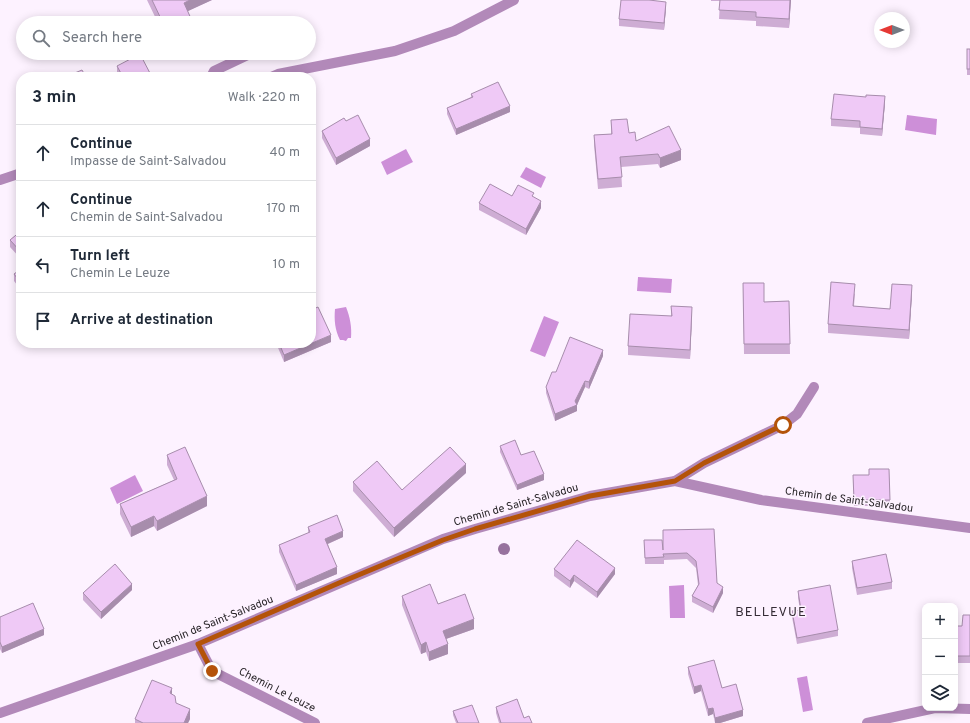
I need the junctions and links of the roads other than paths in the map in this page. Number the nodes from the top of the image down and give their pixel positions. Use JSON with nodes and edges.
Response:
{"nodes":[{"id":1,"x":514,"y":0,"type":"edge"},
{"id":2,"x":237,"y":60,"type":"edge"},
{"id":3,"x":214,"y":72,"type":"edge"},
{"id":4,"x":288,"y":72,"type":"edge"},
{"id":5,"x":16,"y":175,"type":"edge"},
{"id":6,"x":0,"y":180,"type":"edge"},
{"id":7,"x":814,"y":387,"type":"dead end"},
{"id":8,"x":675,"y":481,"type":"junction"},
{"id":9,"x":970,"y":528,"type":"edge"},
{"id":10,"x":198,"y":644,"type":"junction"},
{"id":11,"x":970,"y":709,"type":"edge"},
{"id":12,"x":0,"y":713,"type":"edge"},
{"id":13,"x":316,"y":723,"type":"edge"},
{"id":14,"x":867,"y":723,"type":"edge"}],
"edges":[{"from":1,"to":4,"type":"street"},
{"from":2,"to":3,"type":"street"},
{"from":5,"to":6,"type":"street"},
{"from":7,"to":8,"type":"street"},
{"from":8,"to":9,"type":"street","name":"Chemin de Saint-Salvadou"},
{"from":8,"to":10,"type":"street","name":"Chemin de Saint-Salvadou"},
{"from":10,"to":12,"type":"street","name":"Chemin de Saint-Salvadou"},
{"from":10,"to":13,"type":"street","name":"Chemin Le Leuze"},
{"from":11,"to":14,"type":"street"}]}
